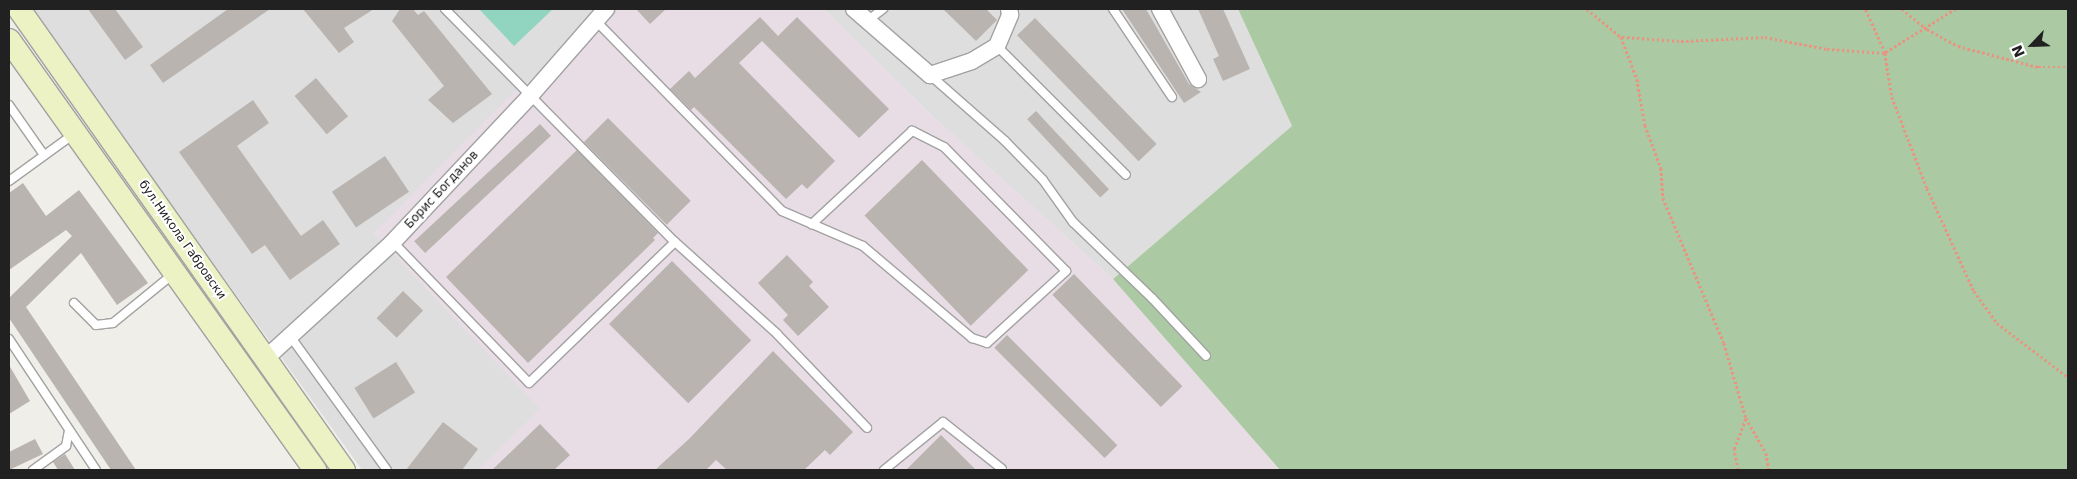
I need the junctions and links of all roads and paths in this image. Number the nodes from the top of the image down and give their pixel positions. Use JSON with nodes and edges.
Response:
{"nodes":[{"id":1,"x":19,"y":9,"type":"edge"},
{"id":2,"x":445,"y":9,"type":"edge"},
{"id":3,"x":854,"y":9,"type":"edge"},
{"id":4,"x":883,"y":9,"type":"edge"},
{"id":5,"x":1009,"y":9,"type":"edge"},
{"id":6,"x":1113,"y":9,"type":"edge"},
{"id":7,"x":1160,"y":9,"type":"edge"},
{"id":8,"x":1587,"y":9,"type":"edge"},
{"id":9,"x":1865,"y":9,"type":"edge"},
{"id":10,"x":1902,"y":9,"type":"edge"},
{"id":11,"x":1956,"y":9,"type":"edge"},
{"id":12,"x":601,"y":15,"type":"edge"},
{"id":13,"x":867,"y":21,"type":"junction"},
{"id":14,"x":1927,"y":29,"type":"junction"},
{"id":15,"x":1621,"y":37,"type":"junction"},
{"id":16,"x":9,"y":40,"type":"edge"},
{"id":17,"x":998,"y":46,"type":"junction"},
{"id":18,"x":1885,"y":53,"type":"junction"},
{"id":19,"x":2068,"y":67,"type":"edge"},
{"id":20,"x":930,"y":75,"type":"junction"},
{"id":21,"x":1198,"y":79,"type":"dead end"},
{"id":22,"x":529,"y":97,"type":"junction"},
{"id":23,"x":1172,"y":97,"type":"dead end"},
{"id":24,"x":9,"y":104,"type":"edge"},
{"id":25,"x":75,"y":133,"type":"junction"},
{"id":26,"x":44,"y":155,"type":"junction"},
{"id":27,"x":1126,"y":175,"type":"dead end"},
{"id":28,"x":9,"y":181,"type":"edge"},
{"id":29,"x":812,"y":224,"type":"junction"},
{"id":30,"x":393,"y":242,"type":"junction"},
{"id":31,"x":675,"y":242,"type":"junction"},
{"id":32,"x":174,"y":273,"type":"junction"},
{"id":33,"x":74,"y":303,"type":"dead end"},
{"id":34,"x":290,"y":336,"type":"junction"},
{"id":35,"x":9,"y":339,"type":"edge"},
{"id":36,"x":1206,"y":356,"type":"dead end"},
{"id":37,"x":265,"y":358,"type":"junction"},
{"id":38,"x":2068,"y":377,"type":"edge"},
{"id":39,"x":1746,"y":418,"type":"junction"},
{"id":40,"x":867,"y":428,"type":"dead end"},
{"id":41,"x":69,"y":430,"type":"junction"},
{"id":42,"x":1002,"y":469,"type":"dead end"},
{"id":43,"x":33,"y":470,"type":"edge"},
{"id":44,"x":96,"y":470,"type":"edge"},
{"id":45,"x":315,"y":470,"type":"edge"},
{"id":46,"x":344,"y":470,"type":"edge"},
{"id":47,"x":387,"y":470,"type":"edge"},
{"id":48,"x":884,"y":470,"type":"edge"},
{"id":49,"x":1738,"y":470,"type":"edge"},
{"id":50,"x":1769,"y":470,"type":"edge"}],
"edges":[{"from":1,"to":37,"type":"street","name":"бул.Никола Габровски"},
{"from":2,"to":22,"type":"lane"},
{"from":3,"to":13,"type":"street"},
{"from":4,"to":13,"type":"lane"},
{"from":5,"to":17,"type":"street"},
{"from":6,"to":23,"type":"lane"},
{"from":7,"to":21,"type":"street"},
{"from":8,"to":15,"type":"path"},
{"from":9,"to":18,"type":"path"},
{"from":10,"to":14,"type":"path"},
{"from":11,"to":14,"type":"path"},
{"from":12,"to":22,"type":"street","name":"Борис Богданов"},
{"from":12,"to":29,"type":"lane"},
{"from":13,"to":20,"type":"street"},
{"from":14,"to":18,"type":"path"},
{"from":14,"to":19,"type":"path"},
{"from":15,"to":18,"type":"path"},
{"from":15,"to":39,"type":"path"},
{"from":16,"to":25,"type":"street","name":"бул.Никола Габровски"},
{"from":17,"to":20,"type":"street"},
{"from":17,"to":27,"type":"lane"},
{"from":18,"to":38,"type":"path"},
{"from":20,"to":36,"type":"lane"},
{"from":22,"to":30,"type":"street","name":"Борис Богданов"},
{"from":22,"to":31,"type":"lane"},
{"from":24,"to":26,"type":"lane"},
{"from":25,"to":26,"type":"lane"},
{"from":25,"to":32,"type":"street","name":"бул.Никола Габровски"},
{"from":26,"to":28,"type":"lane"},
{"from":29,"to":29,"type":"lane"},
{"from":30,"to":31,"type":"lane"},
{"from":30,"to":34,"type":"street","name":"Борис Богданов"},
{"from":31,"to":40,"type":"lane"},
{"from":32,"to":33,"type":"lane"},
{"from":32,"to":45,"type":"street","name":"бул.Никола Габровски"},
{"from":34,"to":37,"type":"street","name":"Борис Богданов"},
{"from":34,"to":47,"type":"lane"},
{"from":35,"to":41,"type":"lane"},
{"from":37,"to":46,"type":"street","name":"бул.Никола Габровски"},
{"from":39,"to":49,"type":"path"},
{"from":39,"to":50,"type":"path"},
{"from":41,"to":43,"type":"lane"},
{"from":41,"to":44,"type":"lane"},
{"from":42,"to":48,"type":"lane"}]}
